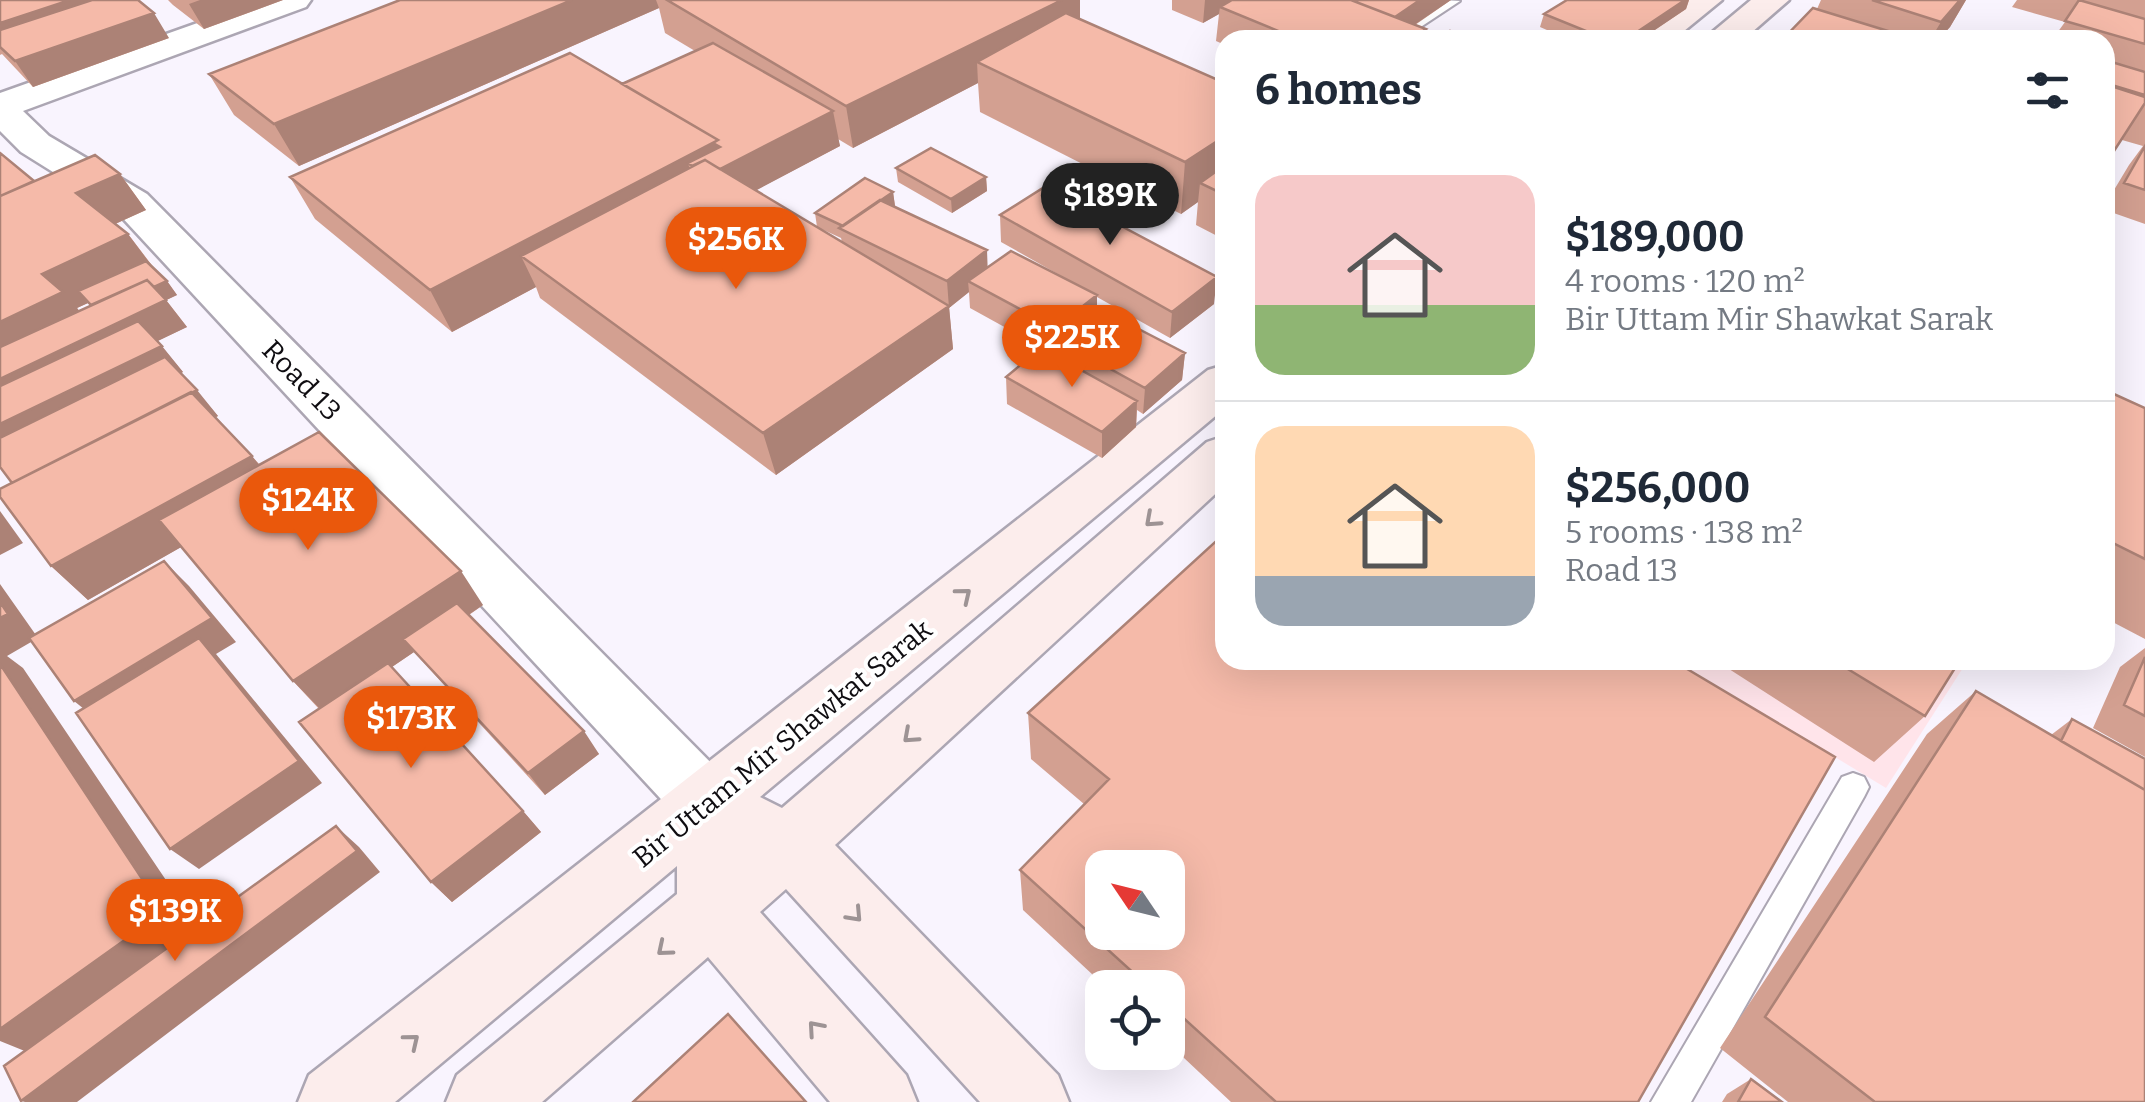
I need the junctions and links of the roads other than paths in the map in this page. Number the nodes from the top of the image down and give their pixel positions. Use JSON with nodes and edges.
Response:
{"nodes":[{"id":1,"x":294,"y":0,"type":"edge"},
{"id":2,"x":1705,"y":0,"type":"edge"},
{"id":3,"x":1772,"y":0,"type":"edge"},
{"id":4,"x":1452,"y":1,"type":"edge"},
{"id":5,"x":1404,"y":30,"type":"edge"},
{"id":6,"x":1664,"y":30,"type":"edge"},
{"id":7,"x":1734,"y":30,"type":"edge"},
{"id":8,"x":8,"y":117,"type":"edge"},
{"id":9,"x":1215,"y":390,"type":"edge"},
{"id":10,"x":1215,"y":464,"type":"edge"},
{"id":11,"x":1853,"y":787,"type":"dead end"},
{"id":12,"x":708,"y":804,"type":"junction"},
{"id":13,"x":789,"y":844,"type":"junction"},
{"id":14,"x":712,"y":909,"type":"junction"},
{"id":15,"x":336,"y":1102,"type":"edge"},
{"id":16,"x":484,"y":1102,"type":"edge"},
{"id":17,"x":879,"y":1102,"type":"edge"},
{"id":18,"x":1031,"y":1102,"type":"edge"},
{"id":19,"x":1670,"y":1102,"type":"edge"}],
"edges":[{"from":1,"to":8,"type":"street","name":"Road 13"},
{"from":2,"to":6,"type":"main road"},
{"from":3,"to":7,"type":"main road"},
{"from":4,"to":5,"type":"lane"},
{"from":8,"to":12,"type":"street","name":"Road 13"},
{"from":12,"to":9,"type":"main road","name":"Bir Uttam Mir Shawkat Sarak","one_way":true},
{"from":10,"to":13,"type":"main road","one_way":true},
{"from":11,"to":19,"type":"lane"},
{"from":12,"to":13,"type":"main road"},
{"from":12,"to":14,"type":"main road"},
{"from":15,"to":12,"type":"main road","name":"Bir Uttam Mir Shawkat Sarak","one_way":true},
{"from":13,"to":14,"type":"main road"},
{"from":13,"to":18,"type":"main road","one_way":true},
{"from":14,"to":16,"type":"main road","one_way":true},
{"from":17,"to":14,"type":"main road","one_way":true}]}
